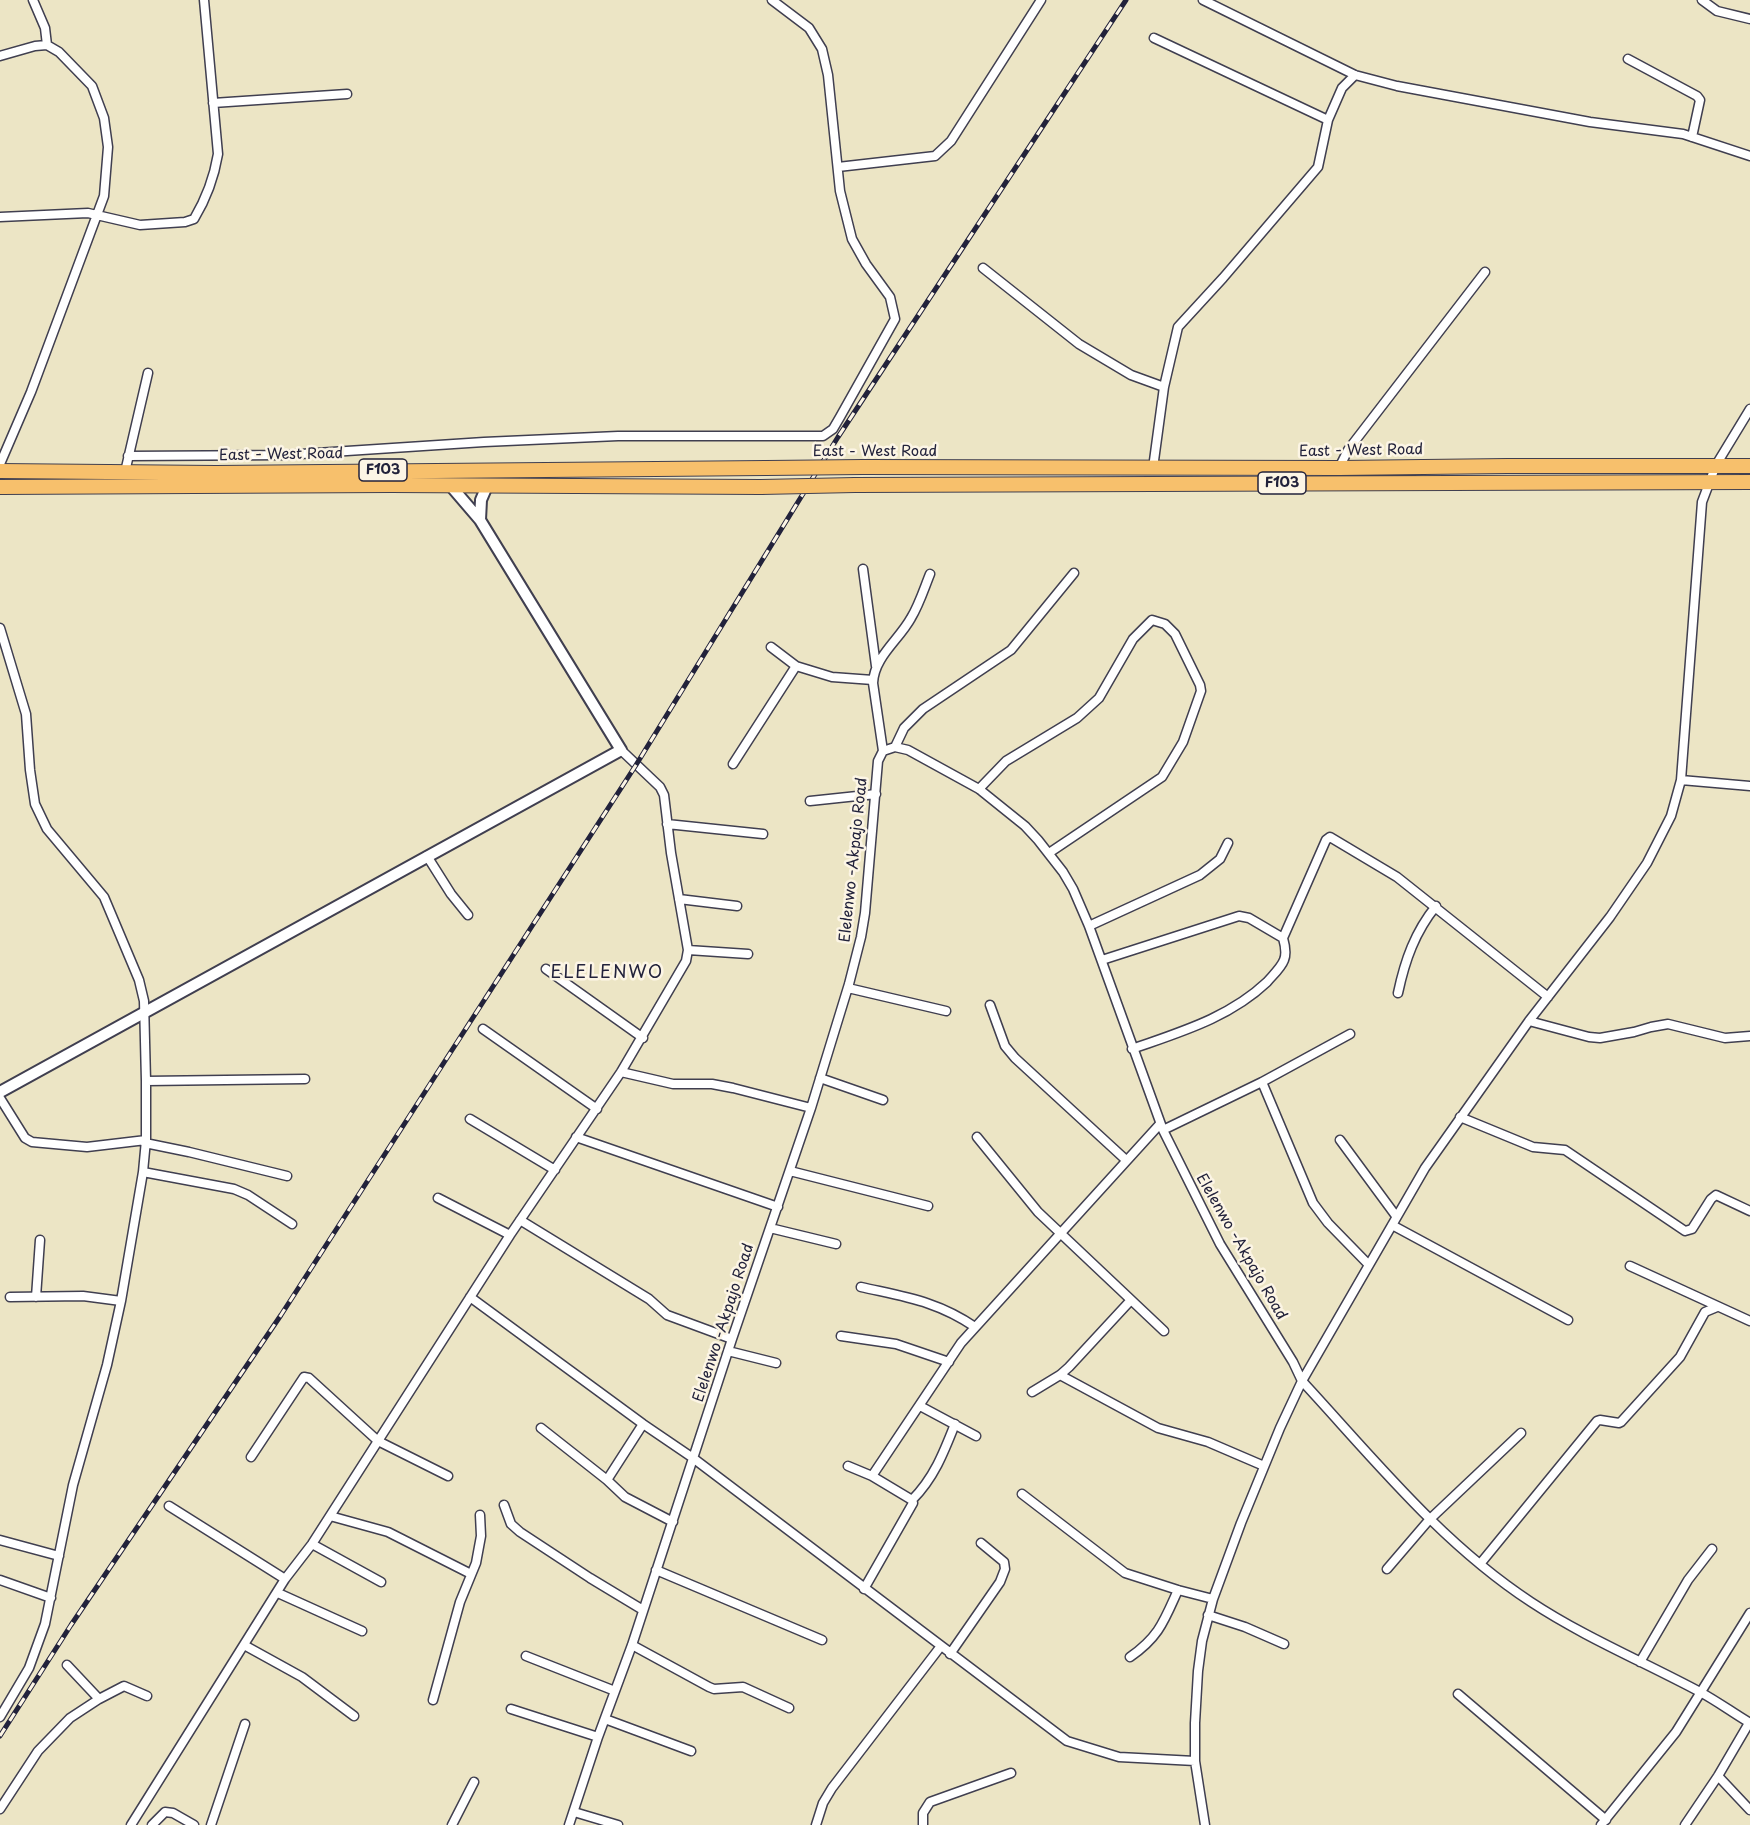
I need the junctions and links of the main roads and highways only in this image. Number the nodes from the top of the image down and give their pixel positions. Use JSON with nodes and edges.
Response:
{"nodes":[{"id":1,"x":1750,"y":466,"type":"edge"},
{"id":2,"x":0,"y":471,"type":"edge"},
{"id":3,"x":1750,"y":482,"type":"edge"},
{"id":4,"x":0,"y":487,"type":"edge"}],
"edges":[{"from":1,"to":2,"type":"main road","name":"East - West Road","number":"F103","bridge":true},
{"from":3,"to":4,"type":"main road","name":"East - West Road","number":"F103","bridge":true}]}
